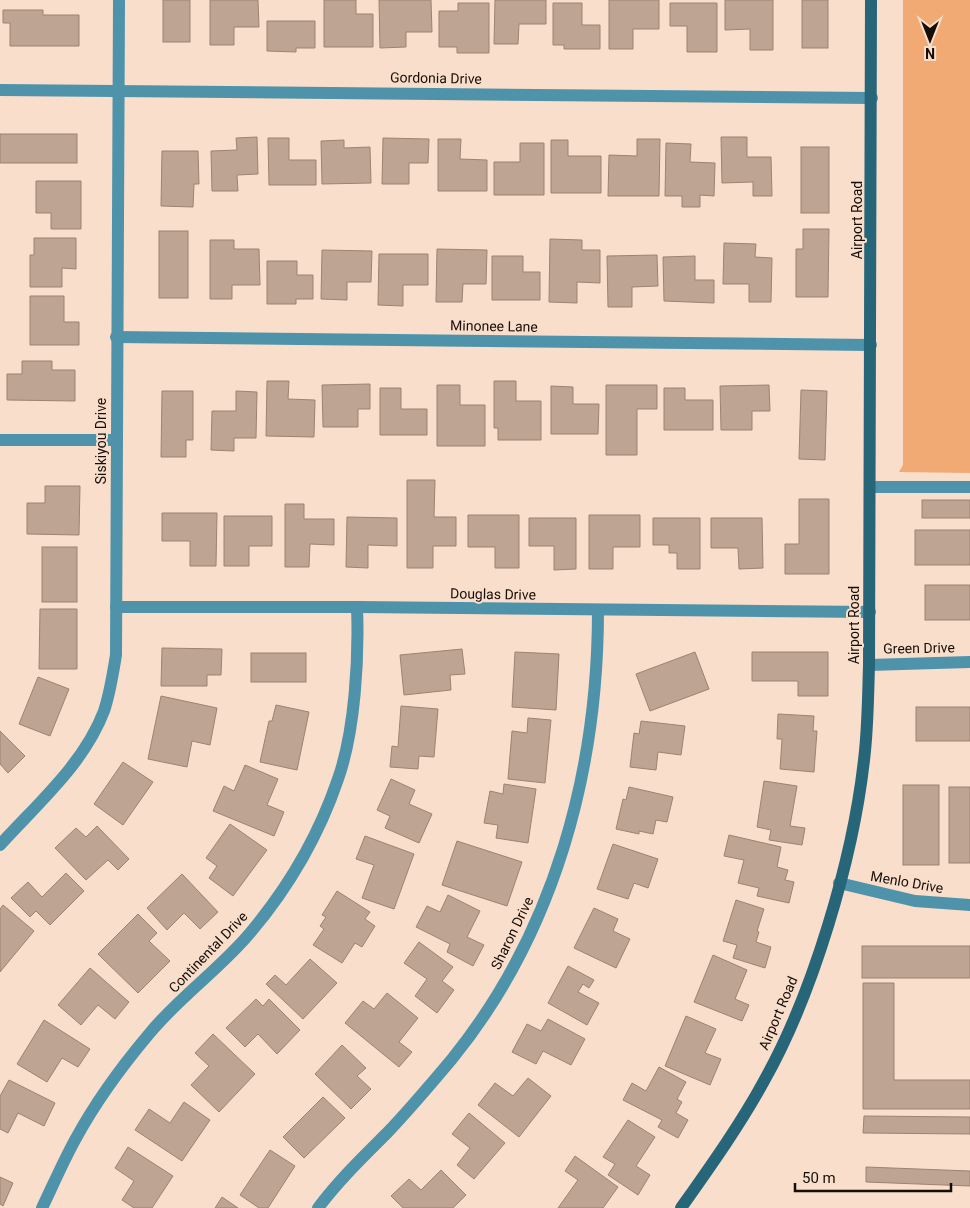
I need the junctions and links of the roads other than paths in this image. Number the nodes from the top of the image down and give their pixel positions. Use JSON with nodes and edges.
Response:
{"nodes":[{"id":1,"x":119,"y":0,"type":"edge"},
{"id":2,"x":871,"y":0,"type":"edge"},
{"id":3,"x":118,"y":89,"type":"junction"},
{"id":4,"x":0,"y":90,"type":"edge"},
{"id":5,"x":872,"y":98,"type":"junction"},
{"id":6,"x":116,"y":337,"type":"junction"},
{"id":7,"x":871,"y":345,"type":"junction"},
{"id":8,"x":0,"y":440,"type":"edge"},
{"id":9,"x":116,"y":440,"type":"junction"},
{"id":10,"x":870,"y":487,"type":"junction"},
{"id":11,"x":970,"y":487,"type":"edge"},
{"id":12,"x":116,"y":607,"type":"junction"},
{"id":13,"x":357,"y":607,"type":"junction"},
{"id":14,"x":598,"y":610,"type":"junction"},
{"id":15,"x":870,"y":612,"type":"junction"},
{"id":16,"x":970,"y":662,"type":"edge"},
{"id":17,"x":869,"y":665,"type":"junction"},
{"id":18,"x":0,"y":845,"type":"edge"},
{"id":19,"x":839,"y":883,"type":"junction"},
{"id":20,"x":970,"y":905,"type":"edge"},
{"id":21,"x":42,"y":1208,"type":"edge"},
{"id":22,"x":318,"y":1208,"type":"edge"},
{"id":23,"x":681,"y":1208,"type":"edge"}],
"edges":[{"from":1,"to":3,"type":"street","name":"Siskiyou Drive"},
{"from":2,"to":5,"type":"street","name":"Airport Road"},
{"from":3,"to":4,"type":"street","name":"Gordonia Drive"},
{"from":3,"to":5,"type":"street","name":"Gordonia Drive"},
{"from":3,"to":6,"type":"street","name":"Siskiyou Drive"},
{"from":5,"to":7,"type":"street","name":"Airport Road"},
{"from":6,"to":7,"type":"street","name":"Minonee Lane"},
{"from":6,"to":9,"type":"street","name":"Siskiyou Drive"},
{"from":7,"to":10,"type":"street","name":"Airport Road"},
{"from":8,"to":9,"type":"street"},
{"from":9,"to":12,"type":"street","name":"Siskiyou Drive"},
{"from":10,"to":11,"type":"street"},
{"from":10,"to":15,"type":"street","name":"Airport Road"},
{"from":12,"to":13,"type":"street","name":"Douglas Drive"},
{"from":12,"to":18,"type":"street","name":"Siskiyou Drive"},
{"from":13,"to":14,"type":"street","name":"Douglas Drive"},
{"from":13,"to":21,"type":"street","name":"Continental Drive"},
{"from":14,"to":15,"type":"street","name":"Douglas Drive"},
{"from":14,"to":22,"type":"street","name":"Sharon Drive"},
{"from":15,"to":17,"type":"street","name":"Airport Road"},
{"from":16,"to":17,"type":"street","name":"Green Drive"},
{"from":17,"to":19,"type":"street","name":"Airport Road"},
{"from":19,"to":20,"type":"street","name":"Menlo Drive"},
{"from":19,"to":23,"type":"street","name":"Airport Road"}]}
